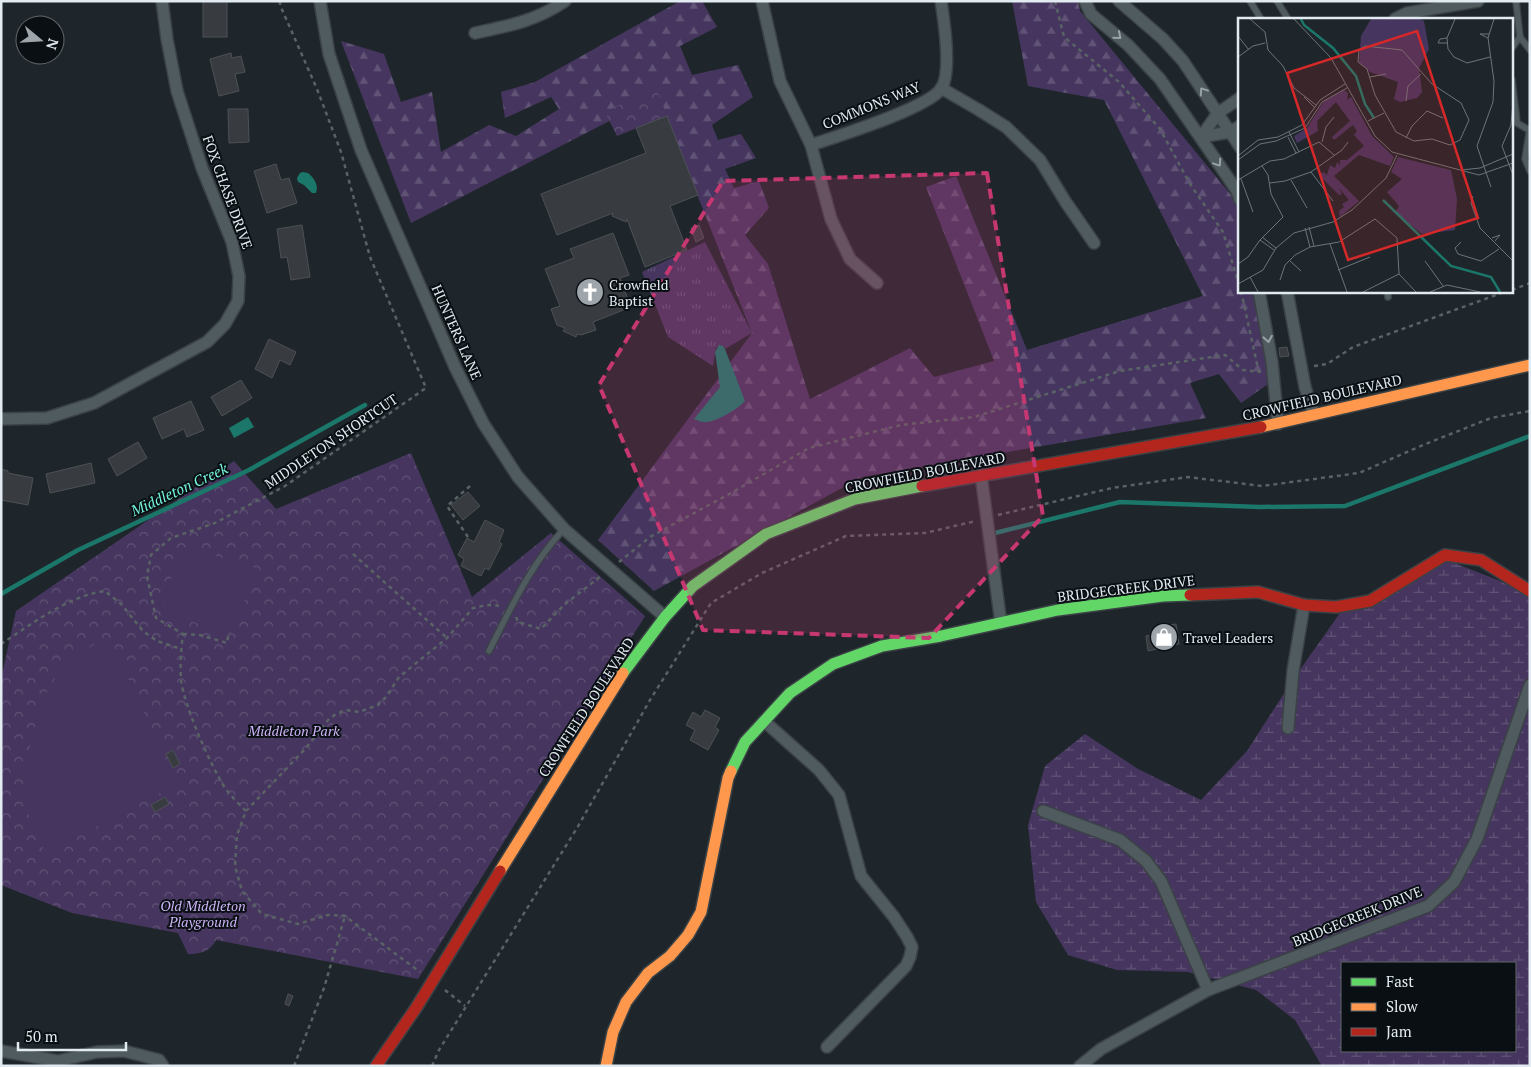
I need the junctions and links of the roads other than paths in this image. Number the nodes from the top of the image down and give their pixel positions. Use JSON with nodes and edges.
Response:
{"nodes":[{"id":1,"x":162,"y":1,"type":"edge"},
{"id":2,"x":320,"y":1,"type":"edge"},
{"id":3,"x":565,"y":1,"type":"edge"},
{"id":4,"x":762,"y":1,"type":"edge"},
{"id":5,"x":941,"y":1,"type":"edge"},
{"id":6,"x":1085,"y":1,"type":"edge"},
{"id":7,"x":1119,"y":1,"type":"edge"},
{"id":8,"x":1250,"y":1,"type":"edge"},
{"id":9,"x":1277,"y":1,"type":"edge"},
{"id":10,"x":1478,"y":1,"type":"edge"},
{"id":11,"x":1516,"y":1,"type":"edge"},
{"id":12,"x":1436,"y":5,"type":"edge"},
{"id":13,"x":1260,"y":18,"type":"edge"},
{"id":14,"x":1287,"y":18,"type":"edge"},
{"id":15,"x":1397,"y":18,"type":"edge"},
{"id":16,"x":475,"y":33,"type":"dead end"},
{"id":17,"x":1520,"y":37,"type":"junction"},
{"id":18,"x":1514,"y":45,"type":"edge"},
{"id":19,"x":1530,"y":50,"type":"edge"},
{"id":20,"x":941,"y":88,"type":"junction"},
{"id":21,"x":1514,"y":97,"type":"edge"},
{"id":22,"x":1238,"y":99,"type":"edge"},
{"id":23,"x":1218,"y":113,"type":"junction"},
{"id":24,"x":1235,"y":129,"type":"edge"},
{"id":25,"x":1529,"y":129,"type":"edge"},
{"id":26,"x":1201,"y":137,"type":"junction"},
{"id":27,"x":811,"y":146,"type":"junction"},
{"id":28,"x":1530,"y":172,"type":"edge"},
{"id":29,"x":1238,"y":194,"type":"edge"},
{"id":30,"x":1094,"y":243,"type":"dead end"},
{"id":31,"x":877,"y":283,"type":"dead end"},
{"id":32,"x":1259,"y":292,"type":"edge"},
{"id":33,"x":1287,"y":292,"type":"edge"},
{"id":34,"x":1530,"y":365,"type":"edge"},
{"id":35,"x":1314,"y":416,"type":"junction"},
{"id":36,"x":1,"y":419,"type":"edge"},
{"id":37,"x":1278,"y":424,"type":"junction"},
{"id":38,"x":981,"y":475,"type":"junction"},
{"id":39,"x":564,"y":529,"type":"junction"},
{"id":40,"x":1530,"y":590,"type":"edge"},
{"id":41,"x":1304,"y":605,"type":"junction"},
{"id":42,"x":665,"y":616,"type":"junction"},
{"id":43,"x":1002,"y":623,"type":"junction"},
{"id":44,"x":489,"y":651,"type":"dead end"},
{"id":45,"x":1530,"y":685,"type":"edge"},
{"id":46,"x":764,"y":721,"type":"junction"},
{"id":47,"x":1288,"y":728,"type":"dead end"},
{"id":48,"x":1043,"y":811,"type":"dead end"},
{"id":49,"x":1208,"y":990,"type":"junction"},
{"id":50,"x":416,"y":1008,"type":"junction"},
{"id":51,"x":828,"y":1047,"type":"dead end"},
{"id":52,"x":1,"y":1051,"type":"edge"},
{"id":53,"x":392,"y":1065,"type":"edge"},
{"id":54,"x":163,"y":1066,"type":"edge"},
{"id":55,"x":376,"y":1066,"type":"edge"},
{"id":56,"x":606,"y":1066,"type":"edge"},
{"id":57,"x":1080,"y":1066,"type":"edge"}],
"edges":[{"from":1,"to":36,"type":"street","name":"FOX CHASE DRIVE"},
{"from":2,"to":39,"type":"street","name":"HUNTERS LANE"},
{"from":3,"to":16,"type":"street"},
{"from":4,"to":27,"type":"street"},
{"from":5,"to":20,"type":"street","name":"COMMONS WAY"},
{"from":6,"to":26,"type":"street","one_way":true},
{"from":23,"to":7,"type":"street","one_way":true},
{"from":8,"to":13,"type":"lane"},
{"from":9,"to":14,"type":"lane"},
{"from":10,"to":12,"type":"street"},
{"from":11,"to":17,"type":"lane"},
{"from":12,"to":15,"type":"street"},
{"from":17,"to":18,"type":"lane"},
{"from":17,"to":19,"type":"lane"},
{"from":20,"to":27,"type":"street","name":"COMMONS WAY"},
{"from":20,"to":30,"type":"street"},
{"from":21,"to":25,"type":"lane"},
{"from":22,"to":23,"type":"street"},
{"from":23,"to":24,"type":"street"},
{"from":23,"to":26,"type":"street"},
{"from":24,"to":26,"type":"street"},
{"from":25,"to":28,"type":"lane"},
{"from":26,"to":29,"type":"street","one_way":true},
{"from":27,"to":31,"type":"street"},
{"from":32,"to":37,"type":"street","one_way":true},
{"from":33,"to":35,"type":"street"},
{"from":34,"to":35,"type":"main road","name":"CROWFIELD BOULEVARD"},
{"from":35,"to":37,"type":"main road","name":"CROWFIELD BOULEVARD"},
{"from":37,"to":38,"type":"main road","name":"CROWFIELD BOULEVARD"},
{"from":38,"to":42,"type":"main road","name":"CROWFIELD BOULEVARD"},
{"from":38,"to":43,"type":"street"},
{"from":39,"to":42,"type":"street","name":"HUNTERS LANE"},
{"from":39,"to":44,"type":"lane"},
{"from":40,"to":41,"type":"main road","name":"BRIDGECREEK DRIVE"},
{"from":41,"to":43,"type":"main road","name":"BRIDGECREEK DRIVE"},
{"from":41,"to":47,"type":"street"},
{"from":42,"to":50,"type":"main road","name":"CROWFIELD BOULEVARD"},
{"from":43,"to":46,"type":"main road","name":"BRIDGECREEK DRIVE"},
{"from":45,"to":49,"type":"street","name":"BRIDGECREEK DRIVE"},
{"from":46,"to":51,"type":"street"},
{"from":46,"to":56,"type":"main road","name":"BRIDGECREEK DRIVE"},
{"from":48,"to":49,"type":"street"},
{"from":49,"to":57,"type":"street","name":"BRIDGECREEK DRIVE"},
{"from":50,"to":53,"type":"main road","name":"CROWFIELD BOULEVARD"},
{"from":50,"to":55,"type":"main road","name":"CROWFIELD BOULEVARD"},
{"from":52,"to":54,"type":"street"}]}
